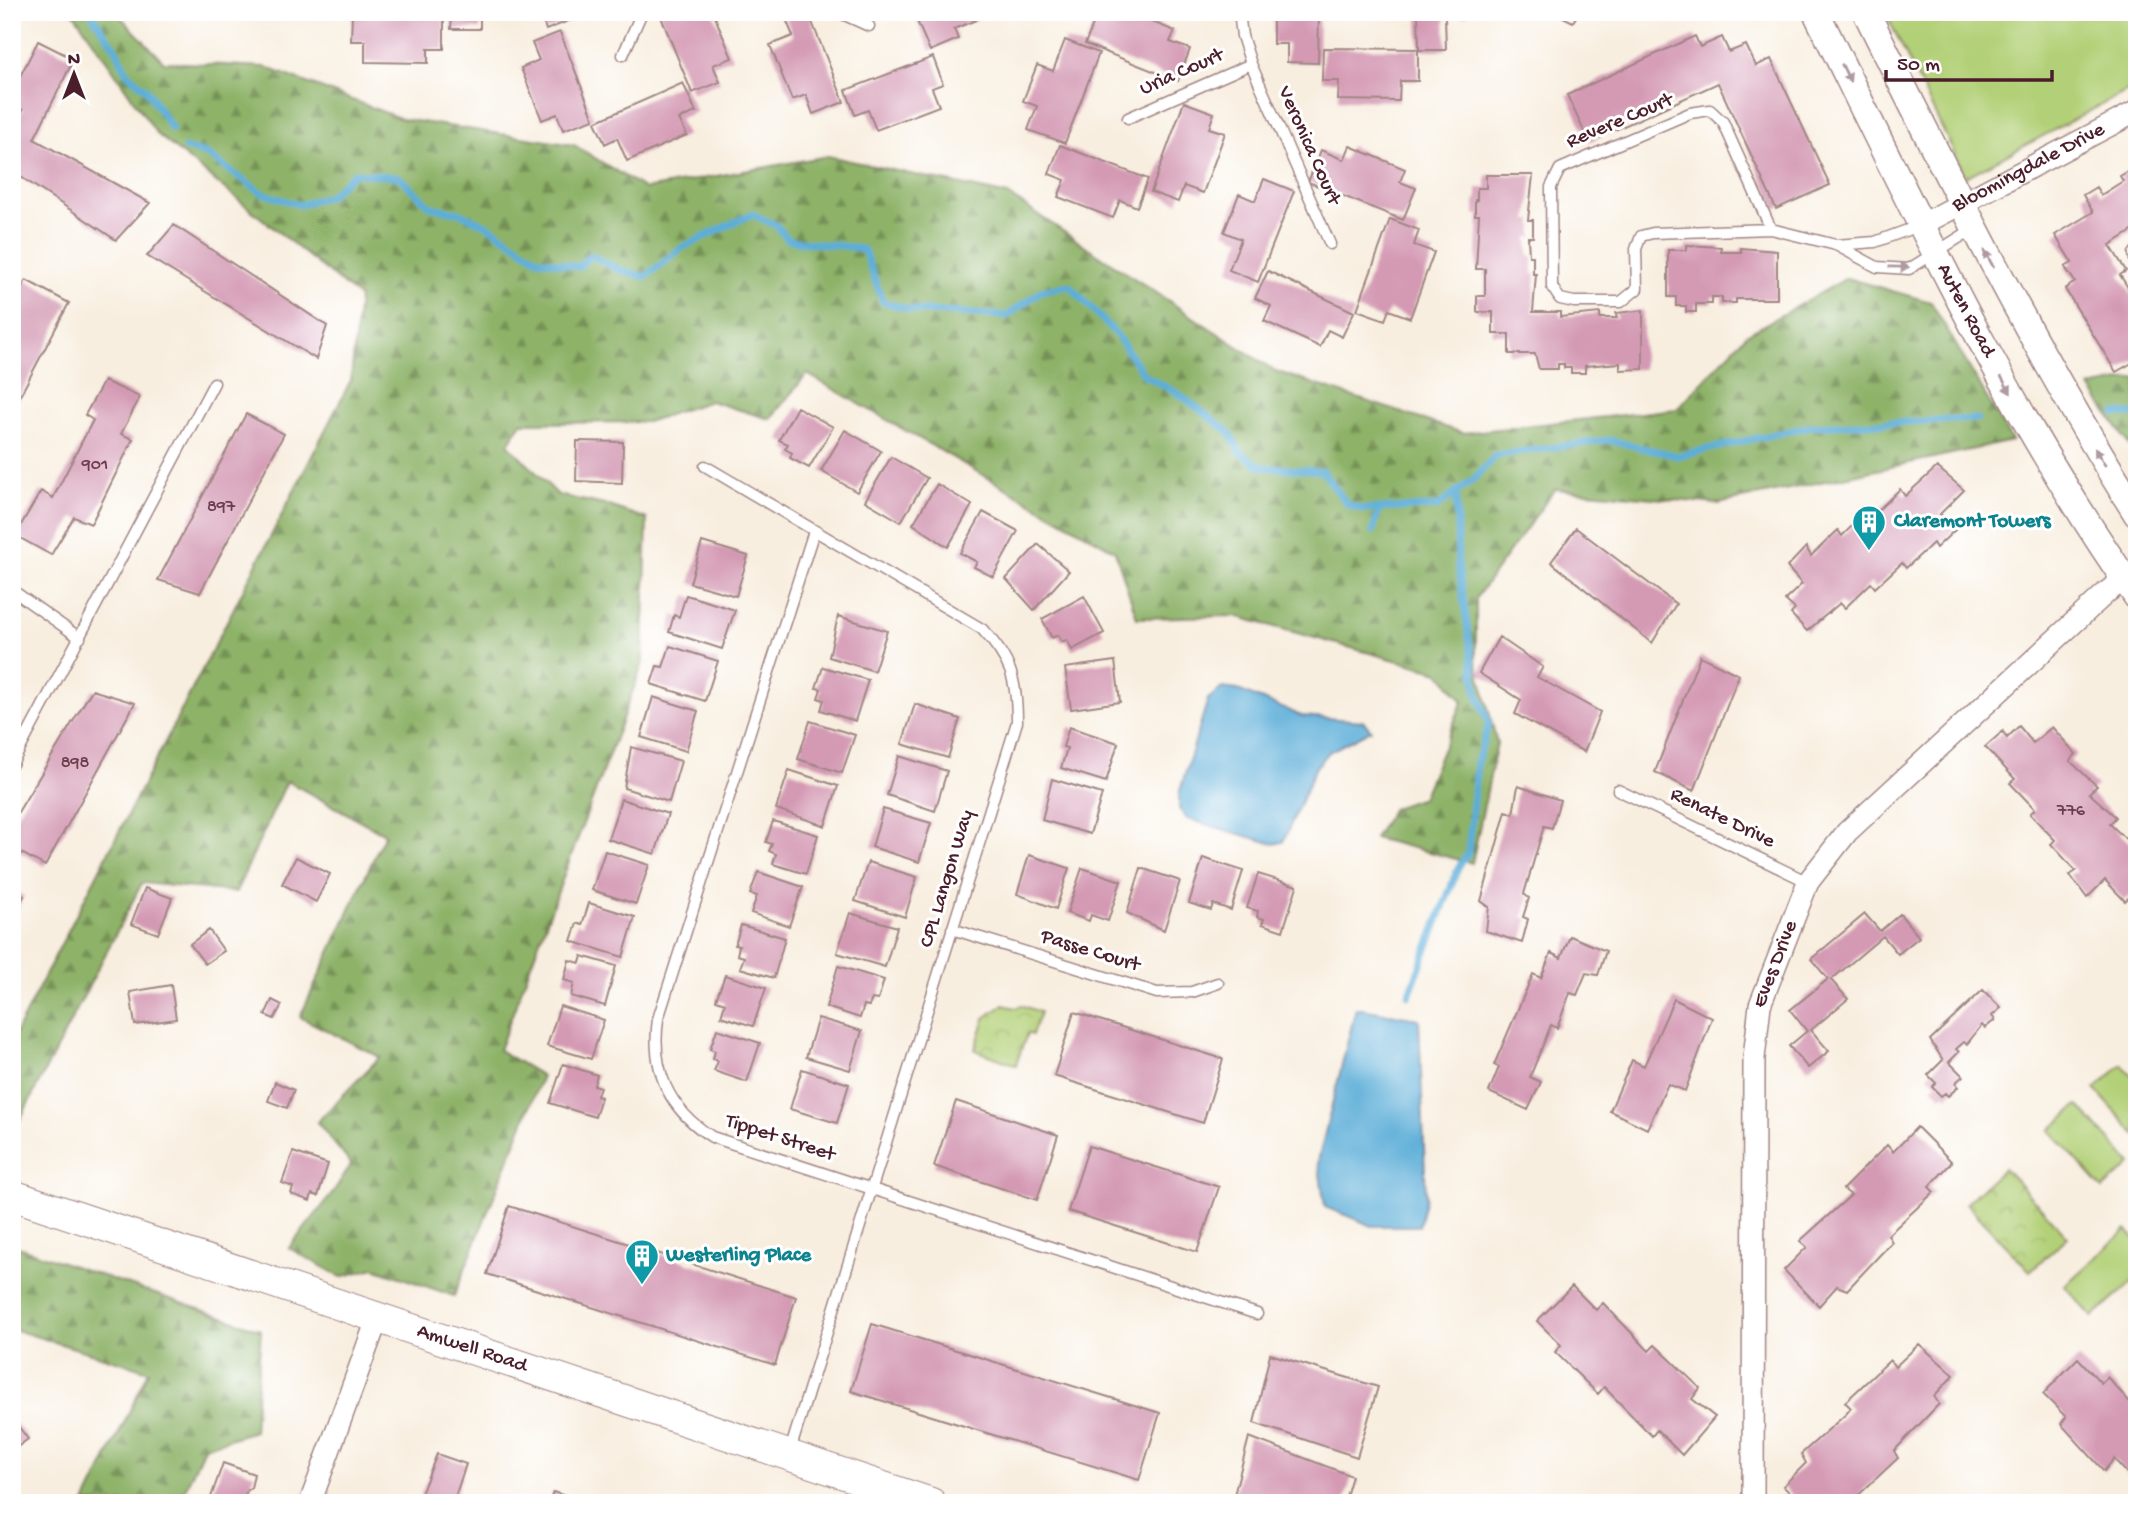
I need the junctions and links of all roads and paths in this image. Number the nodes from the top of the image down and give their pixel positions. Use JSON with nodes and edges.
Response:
{"nodes":[{"id":1,"x":642,"y":12,"type":"edge"},
{"id":2,"x":838,"y":12,"type":"edge"},
{"id":3,"x":1239,"y":12,"type":"edge"},
{"id":4,"x":1816,"y":12,"type":"edge"},
{"id":5,"x":1866,"y":12,"type":"edge"},
{"id":6,"x":869,"y":26,"type":"dead end"},
{"id":7,"x":623,"y":55,"type":"dead end"},
{"id":8,"x":1251,"y":64,"type":"junction"},
{"id":9,"x":2137,"y":111,"type":"edge"},
{"id":10,"x":1128,"y":118,"type":"dead end"},
{"id":11,"x":1961,"y":203,"type":"junction"},
{"id":12,"x":1921,"y":225,"type":"junction"},
{"id":13,"x":1771,"y":229,"type":"junction"},
{"id":14,"x":1973,"y":229,"type":"junction"},
{"id":15,"x":1330,"y":244,"type":"dead end"},
{"id":16,"x":1836,"y":244,"type":"junction"},
{"id":17,"x":2137,"y":250,"type":"edge"},
{"id":18,"x":1936,"y":252,"type":"junction"},
{"id":19,"x":2137,"y":270,"type":"edge"},
{"id":20,"x":214,"y":383,"type":"dead end"},
{"id":21,"x":705,"y":466,"type":"dead end"},
{"id":22,"x":2137,"y":514,"type":"edge"},
{"id":23,"x":814,"y":531,"type":"junction"},
{"id":24,"x":2132,"y":582,"type":"edge"},
{"id":25,"x":12,"y":590,"type":"edge"},
{"id":26,"x":80,"y":638,"type":"junction"},
{"id":27,"x":12,"y":764,"type":"edge"},
{"id":28,"x":1618,"y":790,"type":"dead end"},
{"id":29,"x":1808,"y":882,"type":"junction"},
{"id":30,"x":952,"y":929,"type":"junction"},
{"id":31,"x":1217,"y":984,"type":"dead end"},
{"id":32,"x":870,"y":1189,"type":"junction"},
{"id":33,"x":12,"y":1195,"type":"edge"},
{"id":34,"x":1256,"y":1314,"type":"dead end"},
{"id":35,"x":378,"y":1317,"type":"junction"},
{"id":36,"x":789,"y":1454,"type":"junction"},
{"id":37,"x":310,"y":1503,"type":"edge"},
{"id":38,"x":931,"y":1503,"type":"edge"},
{"id":39,"x":1753,"y":1503,"type":"edge"}],
"edges":[{"from":1,"to":7,"type":"lane"},
{"from":2,"to":6,"type":"lane"},
{"from":3,"to":8,"type":"lane","name":"Veronica Court"},
{"from":4,"to":12,"type":"street","name":"Auten Road","one_way":true},
{"from":5,"to":11,"type":"street","name":"Auten Road"},
{"from":8,"to":10,"type":"lane","name":"Uria Court"},
{"from":8,"to":15,"type":"lane","name":"Veronica Court"},
{"from":9,"to":11,"type":"street","name":"Bloomingdale Drive"},
{"from":11,"to":12,"type":"street","name":"Bloomingdale Drive"},
{"from":11,"to":14,"type":"street","name":"Auten Road"},
{"from":12,"to":16,"type":"lane","name":"Revere Court"},
{"from":12,"to":18,"type":"street","name":"Auten Road"},
{"from":13,"to":13,"type":"lane","name":"Revere Court"},
{"from":13,"to":16,"type":"lane","name":"Revere Court"},
{"from":14,"to":18,"type":"lane","name":"Revere Court"},
{"from":22,"to":14,"type":"street","name":"Auten Road","one_way":true},
{"from":16,"to":18,"type":"lane","name":"Revere Court","one_way":true},
{"from":17,"to":19,"type":"lane"},
{"from":18,"to":24,"type":"street","name":"Auten Road","one_way":true},
{"from":20,"to":26,"type":"lane"},
{"from":21,"to":23,"type":"lane","name":"CPL Langon Way"},
{"from":23,"to":30,"type":"lane","name":"CPL Langon Way"},
{"from":23,"to":32,"type":"lane","name":"Tippet Street"},
{"from":24,"to":29,"type":"street","name":"Eves Drive"},
{"from":25,"to":26,"type":"lane"},
{"from":26,"to":27,"type":"lane"},
{"from":28,"to":29,"type":"lane","name":"Renate Drive"},
{"from":29,"to":39,"type":"street","name":"Eves Drive"},
{"from":30,"to":31,"type":"lane","name":"Passe Court"},
{"from":30,"to":32,"type":"lane","name":"CPL Langon Way"},
{"from":32,"to":34,"type":"lane","name":"Tippet Street"},
{"from":32,"to":36,"type":"lane","name":"CPL Langon Way"},
{"from":33,"to":35,"type":"main road","name":"Amwell Road"},
{"from":35,"to":36,"type":"main road","name":"Amwell Road"},
{"from":35,"to":37,"type":"street"},
{"from":36,"to":38,"type":"main road","name":"Amwell Road"}]}
